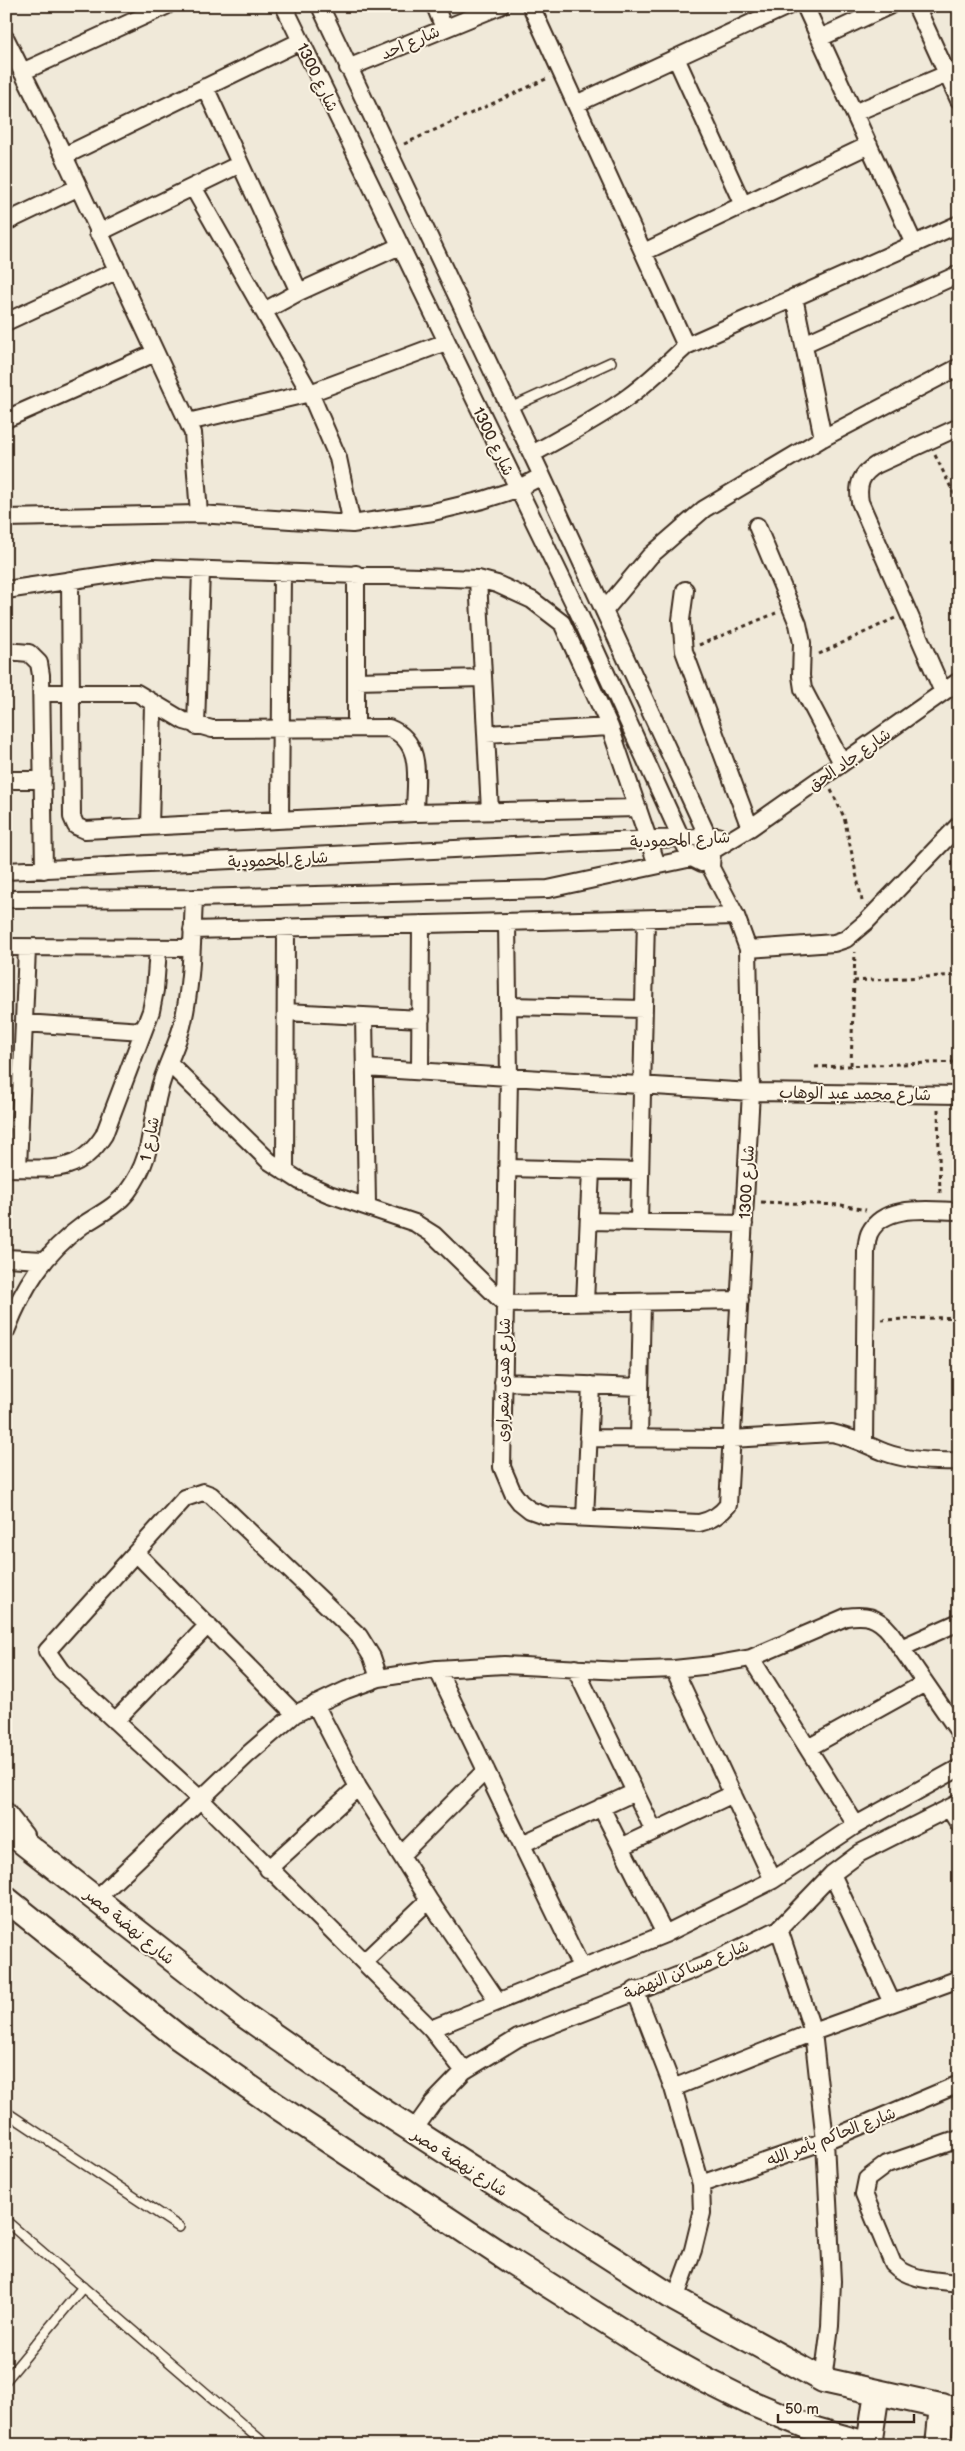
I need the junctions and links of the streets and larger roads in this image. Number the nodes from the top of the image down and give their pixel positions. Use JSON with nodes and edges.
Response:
{"nodes":[{"id":1,"x":166,"y":6,"type":"edge"},
{"id":2,"x":284,"y":6,"type":"edge"},
{"id":3,"x":320,"y":6,"type":"edge"},
{"id":4,"x":435,"y":6,"type":"edge"},
{"id":5,"x":500,"y":6,"type":"edge"},
{"id":6,"x":531,"y":6,"type":"edge"},
{"id":7,"x":788,"y":6,"type":"edge"},
{"id":8,"x":805,"y":6,"type":"edge"},
{"id":9,"x":889,"y":6,"type":"edge"},
{"id":10,"x":916,"y":6,"type":"edge"},
{"id":11,"x":444,"y":28,"type":"junction"},
{"id":12,"x":820,"y":38,"type":"junction"},
{"id":13,"x":6,"y":39,"type":"edge"},
{"id":14,"x":301,"y":41,"type":"junction"},
{"id":15,"x":676,"y":58,"type":"junction"},
{"id":16,"x":348,"y":68,"type":"junction"},
{"id":17,"x":22,"y":72,"type":"junction"},
{"id":18,"x":947,"y":74,"type":"junction"},
{"id":19,"x":205,"y":87,"type":"junction"},
{"id":20,"x":959,"y":100,"type":"edge"},
{"id":21,"x":576,"y":104,"type":"junction"},
{"id":22,"x":854,"y":113,"type":"junction"},
{"id":23,"x":869,"y":146,"type":"junction"},
{"id":24,"x":64,"y":156,"type":"junction"},
{"id":25,"x":240,"y":164,"type":"junction"},
{"id":26,"x":193,"y":187,"type":"junction"},
{"id":27,"x":77,"y":188,"type":"junction"},
{"id":28,"x":744,"y":205,"type":"junction"},
{"id":29,"x":6,"y":222,"type":"edge"},
{"id":30,"x":959,"y":224,"type":"edge"},
{"id":31,"x":98,"y":233,"type":"junction"},
{"id":32,"x":914,"y":244,"type":"junction"},
{"id":33,"x":400,"y":246,"type":"junction"},
{"id":34,"x":644,"y":252,"type":"junction"},
{"id":35,"x":116,"y":271,"type":"junction"},
{"id":36,"x":959,"y":274,"type":"edge"},
{"id":37,"x":299,"y":292,"type":"junction"},
{"id":38,"x":794,"y":297,"type":"junction"},
{"id":39,"x":264,"y":311,"type":"junction"},
{"id":40,"x":6,"y":322,"type":"edge"},
{"id":41,"x":446,"y":342,"type":"junction"},
{"id":42,"x":804,"y":344,"type":"junction"},
{"id":43,"x":686,"y":346,"type":"junction"},
{"id":44,"x":155,"y":353,"type":"junction"},
{"id":45,"x":959,"y":368,"type":"edge"},
{"id":46,"x":310,"y":394,"type":"junction"},
{"id":47,"x":6,"y":419,"type":"edge"},
{"id":48,"x":188,"y":422,"type":"junction"},
{"id":49,"x":959,"y":427,"type":"edge"},
{"id":50,"x":823,"y":438,"type":"junction"},
{"id":51,"x":532,"y":454,"type":"junction"},
{"id":52,"x":542,"y":476,"type":"junction"},
{"id":53,"x":517,"y":489,"type":"junction"},
{"id":54,"x":199,"y":514,"type":"junction"},
{"id":55,"x":6,"y":518,"type":"edge"},
{"id":56,"x":352,"y":524,"type":"junction"},
{"id":57,"x":757,"y":526,"type":"dead end"},
{"id":58,"x":201,"y":570,"type":"junction"},
{"id":59,"x":282,"y":572,"type":"junction"},
{"id":60,"x":356,"y":574,"type":"junction"},
{"id":61,"x":478,"y":579,"type":"junction"},
{"id":62,"x":70,"y":580,"type":"junction"},
{"id":63,"x":6,"y":590,"type":"edge"},
{"id":64,"x":685,"y":590,"type":"dead end"},
{"id":65,"x":604,"y":611,"type":"junction"},
{"id":66,"x":6,"y":651,"type":"edge"},
{"id":67,"x":484,"y":678,"type":"junction"},
{"id":68,"x":356,"y":681,"type":"junction"},
{"id":69,"x":959,"y":681,"type":"edge"},
{"id":70,"x":943,"y":692,"type":"junction"},
{"id":71,"x":42,"y":693,"type":"junction"},
{"id":72,"x":71,"y":693,"type":"junction"},
{"id":73,"x":153,"y":704,"type":"junction"},
{"id":74,"x":196,"y":726,"type":"junction"},
{"id":75,"x":610,"y":727,"type":"junction"},
{"id":76,"x":280,"y":728,"type":"junction"},
{"id":77,"x":356,"y":728,"type":"junction"},
{"id":78,"x":486,"y":734,"type":"junction"},
{"id":79,"x":842,"y":763,"type":"junction"},
{"id":80,"x":6,"y":780,"type":"edge"},
{"id":81,"x":43,"y":780,"type":"junction"},
{"id":82,"x":638,"y":808,"type":"junction"},
{"id":83,"x":490,"y":811,"type":"junction"},
{"id":84,"x":415,"y":814,"type":"junction"},
{"id":85,"x":280,"y":820,"type":"junction"},
{"id":86,"x":959,"y":825,"type":"edge"},
{"id":87,"x":150,"y":827,"type":"junction"},
{"id":88,"x":744,"y":832,"type":"junction"},
{"id":89,"x":682,"y":840,"type":"junction"},
{"id":90,"x":649,"y":841,"type":"junction"},
{"id":91,"x":710,"y":844,"type":"junction"},
{"id":92,"x":692,"y":858,"type":"junction"},
{"id":93,"x":657,"y":865,"type":"junction"},
{"id":94,"x":711,"y":868,"type":"junction"},
{"id":95,"x":44,"y":870,"type":"junction"},
{"id":96,"x":6,"y":871,"type":"edge"},
{"id":97,"x":194,"y":898,"type":"junction"},
{"id":98,"x":6,"y":899,"type":"edge"},
{"id":99,"x":736,"y":916,"type":"junction"},
{"id":100,"x":646,"y":918,"type":"junction"},
{"id":101,"x":507,"y":922,"type":"junction"},
{"id":102,"x":421,"y":924,"type":"junction"},
{"id":103,"x":286,"y":928,"type":"junction"},
{"id":104,"x":192,"y":930,"type":"junction"},
{"id":105,"x":6,"y":947,"type":"edge"},
{"id":106,"x":27,"y":948,"type":"junction"},
{"id":107,"x":191,"y":948,"type":"junction"},
{"id":108,"x":158,"y":949,"type":"junction"},
{"id":109,"x":748,"y":949,"type":"junction"},
{"id":110,"x":508,"y":1006,"type":"junction"},
{"id":111,"x":644,"y":1009,"type":"junction"},
{"id":112,"x":286,"y":1012,"type":"junction"},
{"id":113,"x":364,"y":1016,"type":"junction"},
{"id":114,"x":421,"y":1019,"type":"junction"},
{"id":115,"x":24,"y":1023,"type":"junction"},
{"id":116,"x":143,"y":1031,"type":"junction"},
{"id":117,"x":169,"y":1063,"type":"junction"},
{"id":118,"x":364,"y":1068,"type":"junction"},
{"id":119,"x":420,"y":1071,"type":"junction"},
{"id":120,"x":509,"y":1077,"type":"junction"},
{"id":121,"x":14,"y":1078,"type":"edge"},
{"id":122,"x":642,"y":1085,"type":"junction"},
{"id":123,"x":751,"y":1092,"type":"junction"},
{"id":124,"x":959,"y":1095,"type":"edge"},
{"id":125,"x":12,"y":1168,"type":"edge"},
{"id":126,"x":507,"y":1168,"type":"junction"},
{"id":127,"x":591,"y":1170,"type":"junction"},
{"id":128,"x":640,"y":1171,"type":"junction"},
{"id":129,"x":285,"y":1172,"type":"junction"},
{"id":130,"x":367,"y":1205,"type":"junction"},
{"id":131,"x":959,"y":1211,"type":"edge"},
{"id":132,"x":589,"y":1220,"type":"junction"},
{"id":133,"x":639,"y":1222,"type":"junction"},
{"id":134,"x":744,"y":1224,"type":"junction"},
{"id":135,"x":6,"y":1258,"type":"edge"},
{"id":136,"x":43,"y":1260,"type":"junction"},
{"id":137,"x":740,"y":1300,"type":"junction"},
{"id":138,"x":585,"y":1302,"type":"junction"},
{"id":139,"x":642,"y":1302,"type":"junction"},
{"id":140,"x":505,"y":1304,"type":"junction"},
{"id":141,"x":6,"y":1331,"type":"edge"},
{"id":142,"x":503,"y":1382,"type":"junction"},
{"id":143,"x":591,"y":1385,"type":"junction"},
{"id":144,"x":640,"y":1387,"type":"junction"},
{"id":145,"x":588,"y":1438,"type":"junction"},
{"id":146,"x":639,"y":1438,"type":"junction"},
{"id":147,"x":731,"y":1439,"type":"junction"},
{"id":148,"x":864,"y":1442,"type":"junction"},
{"id":149,"x":959,"y":1461,"type":"edge"},
{"id":150,"x":728,"y":1505,"type":"joint"},
{"id":151,"x":585,"y":1518,"type":"junction"},
{"id":152,"x":136,"y":1553,"type":"junction"},
{"id":153,"x":959,"y":1622,"type":"edge"},
{"id":154,"x":208,"y":1625,"type":"junction"},
{"id":155,"x":901,"y":1648,"type":"junction"},
{"id":156,"x":751,"y":1658,"type":"junction"},
{"id":157,"x":575,"y":1668,"type":"junction"},
{"id":158,"x":437,"y":1669,"type":"junction"},
{"id":159,"x":674,"y":1669,"type":"junction"},
{"id":160,"x":379,"y":1678,"type":"junction"},
{"id":161,"x":925,"y":1683,"type":"junction"},
{"id":162,"x":315,"y":1704,"type":"junction"},
{"id":163,"x":295,"y":1714,"type":"junction"},
{"id":164,"x":115,"y":1721,"type":"junction"},
{"id":165,"x":959,"y":1732,"type":"edge"},
{"id":166,"x":808,"y":1748,"type":"junction"},
{"id":167,"x":959,"y":1768,"type":"edge"},
{"id":168,"x":486,"y":1770,"type":"junction"},
{"id":169,"x":358,"y":1787,"type":"junction"},
{"id":170,"x":635,"y":1792,"type":"junction"},
{"id":171,"x":732,"y":1794,"type":"junction"},
{"id":172,"x":200,"y":1799,"type":"junction"},
{"id":173,"x":954,"y":1805,"type":"edge"},
{"id":174,"x":601,"y":1807,"type":"junction"},
{"id":175,"x":6,"y":1812,"type":"edge"},
{"id":176,"x":959,"y":1824,"type":"edge"},
{"id":177,"x":856,"y":1825,"type":"junction"},
{"id":178,"x":6,"y":1829,"type":"edge"},
{"id":179,"x":654,"y":1830,"type":"junction"},
{"id":180,"x":522,"y":1844,"type":"junction"},
{"id":181,"x":621,"y":1847,"type":"junction"},
{"id":182,"x":39,"y":1852,"type":"junction"},
{"id":183,"x":401,"y":1855,"type":"junction"},
{"id":184,"x":268,"y":1869,"type":"junction"},
{"id":185,"x":832,"y":1874,"type":"junction"},
{"id":186,"x":773,"y":1880,"type":"junction"},
{"id":187,"x":96,"y":1899,"type":"junction"},
{"id":188,"x":6,"y":1900,"type":"edge"},
{"id":189,"x":429,"y":1900,"type":"junction"},
{"id":190,"x":778,"y":1929,"type":"junction"},
{"id":191,"x":665,"y":1934,"type":"junction"},
{"id":192,"x":364,"y":1962,"type":"junction"},
{"id":193,"x":581,"y":1967,"type":"junction"},
{"id":194,"x":959,"y":1979,"type":"edge"},
{"id":195,"x":635,"y":1990,"type":"junction"},
{"id":196,"x":497,"y":2000,"type":"junction"},
{"id":197,"x":892,"y":2003,"type":"junction"},
{"id":198,"x":431,"y":2029,"type":"junction"},
{"id":199,"x":813,"y":2032,"type":"junction"},
{"id":200,"x":464,"y":2071,"type":"junction"},
{"id":201,"x":959,"y":2084,"type":"edge"},
{"id":202,"x":673,"y":2088,"type":"junction"},
{"id":203,"x":413,"y":2131,"type":"junction"},
{"id":204,"x":959,"y":2139,"type":"edge"},
{"id":205,"x":825,"y":2141,"type":"junction"},
{"id":206,"x":701,"y":2184,"type":"junction"},
{"id":207,"x":959,"y":2283,"type":"edge"},
{"id":208,"x":674,"y":2299,"type":"junction"},
{"id":209,"x":823,"y":2380,"type":"junction"},
{"id":210,"x":877,"y":2392,"type":"junction"},
{"id":211,"x":950,"y":2407,"type":"edge"},
{"id":212,"x":869,"y":2445,"type":"edge"},
{"id":213,"x":938,"y":2445,"type":"edge"}],
"edges":[{"from":1,"to":17,"type":"street"},
{"from":2,"to":14,"type":"street","name":"شارع 1300"},
{"from":3,"to":16,"type":"street","name":"شارع 1300"},
{"from":4,"to":11,"type":"street"},
{"from":5,"to":11,"type":"street","name":"شارع احد"},
{"from":6,"to":21,"type":"street"},
{"from":7,"to":15,"type":"street"},
{"from":8,"to":12,"type":"street"},
{"from":9,"to":12,"type":"street"},
{"from":10,"to":18,"type":"street"},
{"from":11,"to":16,"type":"street","name":"شارع احد"},
{"from":12,"to":22,"type":"street"},
{"from":13,"to":17,"type":"street"},
{"from":14,"to":19,"type":"street"},
{"from":14,"to":33,"type":"street","name":"شارع 1300"},
{"from":15,"to":21,"type":"street"},
{"from":15,"to":28,"type":"street"},
{"from":16,"to":51,"type":"street","name":"شارع 1300"},
{"from":17,"to":24,"type":"street"},
{"from":18,"to":20,"type":"street"},
{"from":18,"to":22,"type":"street"},
{"from":19,"to":24,"type":"street"},
{"from":19,"to":25,"type":"street"},
{"from":21,"to":34,"type":"street"},
{"from":22,"to":23,"type":"street"},
{"from":23,"to":28,"type":"street"},
{"from":23,"to":32,"type":"street"},
{"from":24,"to":27,"type":"street"},
{"from":25,"to":26,"type":"street"},
{"from":25,"to":37,"type":"street"},
{"from":26,"to":31,"type":"street"},
{"from":26,"to":39,"type":"street"},
{"from":27,"to":29,"type":"street"},
{"from":27,"to":31,"type":"street"},
{"from":28,"to":34,"type":"street"},
{"from":30,"to":32,"type":"street"},
{"from":31,"to":35,"type":"street"},
{"from":32,"to":38,"type":"street"},
{"from":33,"to":37,"type":"street"},
{"from":33,"to":41,"type":"street","name":"شارع 1300"},
{"from":34,"to":43,"type":"street"},
{"from":35,"to":40,"type":"street"},
{"from":35,"to":44,"type":"street"},
{"from":36,"to":42,"type":"street"},
{"from":37,"to":39,"type":"street"},
{"from":38,"to":42,"type":"street"},
{"from":38,"to":43,"type":"street"},
{"from":39,"to":46,"type":"street"},
{"from":41,"to":46,"type":"street"},
{"from":41,"to":53,"type":"street","name":"شارع 1300"},
{"from":42,"to":50,"type":"street"},
{"from":43,"to":51,"type":"street"},
{"from":44,"to":47,"type":"street"},
{"from":44,"to":48,"type":"street"},
{"from":45,"to":50,"type":"street"},
{"from":46,"to":48,"type":"street"},
{"from":46,"to":56,"type":"street"},
{"from":48,"to":54,"type":"street"},
{"from":49,"to":70,"type":"street"},
{"from":50,"to":65,"type":"street"},
{"from":51,"to":52,"type":"street","name":"شارع 1300"},
{"from":52,"to":53,"type":"street"},
{"from":52,"to":65,"type":"street","name":"شارع 1300"},
{"from":53,"to":56,"type":"street"},
{"from":53,"to":89,"type":"street","name":"شارع 1300"},
{"from":54,"to":55,"type":"street"},
{"from":54,"to":56,"type":"street"},
{"from":57,"to":79,"type":"street"},
{"from":58,"to":59,"type":"street"},
{"from":58,"to":62,"type":"street"},
{"from":58,"to":74,"type":"street"},
{"from":59,"to":60,"type":"street"},
{"from":59,"to":76,"type":"street"},
{"from":60,"to":61,"type":"street"},
{"from":60,"to":68,"type":"street"},
{"from":61,"to":67,"type":"street"},
{"from":61,"to":75,"type":"street"},
{"from":62,"to":63,"type":"street"},
{"from":62,"to":72,"type":"street"},
{"from":64,"to":88,"type":"street"},
{"from":65,"to":91,"type":"street","name":"شارع 1300"},
{"from":66,"to":71,"type":"street"},
{"from":67,"to":68,"type":"street"},
{"from":67,"to":78,"type":"street"},
{"from":68,"to":77,"type":"street"},
{"from":69,"to":70,"type":"street","name":"شارع جاد الحق"},
{"from":70,"to":79,"type":"street","name":"شارع جاد الحق"},
{"from":71,"to":72,"type":"street"},
{"from":71,"to":81,"type":"street"},
{"from":72,"to":73,"type":"street"},
{"from":72,"to":87,"type":"street"},
{"from":73,"to":74,"type":"street"},
{"from":73,"to":87,"type":"street"},
{"from":74,"to":76,"type":"street"},
{"from":75,"to":78,"type":"street"},
{"from":75,"to":82,"type":"street"},
{"from":76,"to":77,"type":"street"},
{"from":76,"to":85,"type":"street"},
{"from":77,"to":84,"type":"street"},
{"from":78,"to":83,"type":"street"},
{"from":79,"to":88,"type":"street","name":"شارع جاد الحق"},
{"from":80,"to":81,"type":"street"},
{"from":81,"to":95,"type":"street"},
{"from":82,"to":83,"type":"street"},
{"from":82,"to":90,"type":"street"},
{"from":83,"to":84,"type":"street"},
{"from":84,"to":85,"type":"street"},
{"from":85,"to":87,"type":"street"},
{"from":86,"to":109,"type":"street"},
{"from":88,"to":91,"type":"street","name":"شارع المحمودية"},
{"from":89,"to":90,"type":"street","name":"شارع المحمودية"},
{"from":89,"to":91,"type":"street","name":"شارع المحمودية"},
{"from":89,"to":92,"type":"street","name":"شارع 1300"},
{"from":90,"to":93,"type":"street"},
{"from":90,"to":95,"type":"street","name":"شارع المحمودية"},
{"from":91,"to":92,"type":"street","name":"شارع المحمودية"},
{"from":91,"to":94,"type":"street","name":"شارع 1300"},
{"from":92,"to":93,"type":"street","name":"شارع المحمودية"},
{"from":92,"to":94,"type":"street"},
{"from":93,"to":97,"type":"street","name":"شارع المحمودية"},
{"from":94,"to":99,"type":"street","name":"شارع 1300"},
{"from":95,"to":96,"type":"street","name":"شارع المحمودية"},
{"from":97,"to":98,"type":"street","name":"شارع المحمودية"},
{"from":97,"to":104,"type":"street","name":"شارع 1"},
{"from":99,"to":100,"type":"street"},
{"from":99,"to":109,"type":"street","name":"شارع 1300"},
{"from":100,"to":101,"type":"street"},
{"from":100,"to":111,"type":"street"},
{"from":101,"to":102,"type":"street"},
{"from":101,"to":110,"type":"street"},
{"from":102,"to":103,"type":"street"},
{"from":102,"to":114,"type":"street"},
{"from":103,"to":104,"type":"street"},
{"from":103,"to":112,"type":"street"},
{"from":104,"to":107,"type":"street","name":"شارع 1"},
{"from":105,"to":106,"type":"street"},
{"from":106,"to":108,"type":"street"},
{"from":106,"to":115,"type":"street"},
{"from":107,"to":108,"type":"street"},
{"from":107,"to":117,"type":"street","name":"شارع 1"},
{"from":108,"to":116,"type":"street"},
{"from":109,"to":123,"type":"street","name":"شارع 1300"},
{"from":110,"to":111,"type":"street"},
{"from":110,"to":120,"type":"street"},
{"from":111,"to":122,"type":"street"},
{"from":112,"to":113,"type":"street"},
{"from":112,"to":129,"type":"street"},
{"from":113,"to":114,"type":"street"},
{"from":113,"to":118,"type":"street"},
{"from":114,"to":119,"type":"street"},
{"from":115,"to":116,"type":"street"},
{"from":115,"to":121,"type":"street"},
{"from":116,"to":125,"type":"street"},
{"from":117,"to":129,"type":"street","name":"شارع هدى شعراوى"},
{"from":117,"to":136,"type":"street","name":"شارع 1"},
{"from":118,"to":119,"type":"street","name":"شارع محمد عبد الوهاب"},
{"from":118,"to":130,"type":"street"},
{"from":119,"to":120,"type":"street","name":"شارع محمد عبد الوهاب"},
{"from":120,"to":122,"type":"street","name":"شارع محمد عبد الوهاب"},
{"from":120,"to":126,"type":"street"},
{"from":121,"to":125,"type":"street"},
{"from":122,"to":123,"type":"street","name":"شارع محمد عبد الوهاب"},
{"from":122,"to":128,"type":"street"},
{"from":123,"to":124,"type":"street","name":"شارع محمد عبد الوهاب"},
{"from":123,"to":134,"type":"street","name":"شارع 1300"},
{"from":126,"to":127,"type":"street"},
{"from":126,"to":140,"type":"street"},
{"from":127,"to":128,"type":"street"},
{"from":127,"to":132,"type":"street"},
{"from":128,"to":133,"type":"street"},
{"from":129,"to":130,"type":"street","name":"شارع هدى شعراوى"},
{"from":130,"to":140,"type":"street","name":"شارع هدى شعراوى"},
{"from":131,"to":148,"type":"street"},
{"from":132,"to":133,"type":"street"},
{"from":132,"to":138,"type":"street"},
{"from":133,"to":134,"type":"street"},
{"from":134,"to":137,"type":"street","name":"شارع 1300"},
{"from":135,"to":136,"type":"street"},
{"from":136,"to":141,"type":"street","name":"شارع 1"},
{"from":137,"to":139,"type":"street"},
{"from":137,"to":147,"type":"street","name":"شارع 1300"},
{"from":138,"to":139,"type":"street"},
{"from":138,"to":140,"type":"street"},
{"from":139,"to":144,"type":"street"},
{"from":140,"to":142,"type":"street","name":"شارع هدى شعراوى"},
{"from":142,"to":143,"type":"street"},
{"from":142,"to":151,"type":"street","name":"شارع هدى شعراوى"},
{"from":143,"to":144,"type":"street"},
{"from":143,"to":145,"type":"street"},
{"from":144,"to":146,"type":"street"},
{"from":145,"to":146,"type":"street"},
{"from":145,"to":151,"type":"street"},
{"from":146,"to":147,"type":"street"},
{"from":147,"to":148,"type":"street"},
{"from":147,"to":150,"type":"street","name":"شارع 1300"},
{"from":148,"to":149,"type":"street"},
{"from":150,"to":151,"type":"street","name":"شارع هدى شعراوى"},
{"from":152,"to":154,"type":"street"},
{"from":152,"to":160,"type":"street"},
{"from":152,"to":164,"type":"street"},
{"from":153,"to":155,"type":"street"},
{"from":154,"to":163,"type":"street"},
{"from":154,"to":164,"type":"street"},
{"from":155,"to":156,"type":"street"},
{"from":155,"to":161,"type":"street"},
{"from":156,"to":159,"type":"street"},
{"from":156,"to":166,"type":"street"},
{"from":157,"to":158,"type":"street"},
{"from":157,"to":159,"type":"street"},
{"from":157,"to":170,"type":"street"},
{"from":158,"to":160,"type":"street"},
{"from":158,"to":168,"type":"street"},
{"from":159,"to":171,"type":"street"},
{"from":160,"to":162,"type":"street"},
{"from":161,"to":165,"type":"street"},
{"from":161,"to":166,"type":"street"},
{"from":162,"to":163,"type":"street"},
{"from":162,"to":169,"type":"street"},
{"from":163,"to":172,"type":"street"},
{"from":164,"to":172,"type":"street"},
{"from":166,"to":177,"type":"street"},
{"from":167,"to":177,"type":"street"},
{"from":168,"to":180,"type":"street"},
{"from":168,"to":183,"type":"street"},
{"from":169,"to":183,"type":"street"},
{"from":169,"to":184,"type":"street"},
{"from":170,"to":174,"type":"street"},
{"from":170,"to":179,"type":"street"},
{"from":171,"to":179,"type":"street"},
{"from":171,"to":186,"type":"street"},
{"from":172,"to":184,"type":"street"},
{"from":172,"to":187,"type":"street"},
{"from":173,"to":176,"type":"street"},
{"from":173,"to":185,"type":"street","name":"شارع مساكن النهضة"},
{"from":174,"to":180,"type":"street"},
{"from":174,"to":181,"type":"street"},
{"from":175,"to":182,"type":"street"},
{"from":177,"to":186,"type":"street"},
{"from":178,"to":182,"type":"street","name":"شارع نهضة مصر"},
{"from":179,"to":181,"type":"street"},
{"from":180,"to":193,"type":"street"},
{"from":181,"to":191,"type":"street"},
{"from":182,"to":187,"type":"street","name":"شارع نهضة مصر"},
{"from":183,"to":189,"type":"street"},
{"from":184,"to":192,"type":"street"},
{"from":185,"to":190,"type":"street","name":"شارع مساكن النهضة"},
{"from":185,"to":197,"type":"street"},
{"from":186,"to":191,"type":"street"},
{"from":187,"to":203,"type":"street","name":"شارع نهضة مصر"},
{"from":188,"to":212,"type":"street"},
{"from":189,"to":192,"type":"street"},
{"from":189,"to":196,"type":"street"},
{"from":190,"to":195,"type":"street","name":"شارع مساكن النهضة"},
{"from":190,"to":199,"type":"street"},
{"from":191,"to":193,"type":"street"},
{"from":192,"to":198,"type":"street"},
{"from":193,"to":196,"type":"street"},
{"from":194,"to":197,"type":"street"},
{"from":195,"to":200,"type":"street","name":"شارع مساكن النهضة"},
{"from":195,"to":202,"type":"street"},
{"from":196,"to":198,"type":"street"},
{"from":197,"to":199,"type":"street"},
{"from":198,"to":200,"type":"street"},
{"from":199,"to":202,"type":"street"},
{"from":199,"to":205,"type":"street"},
{"from":200,"to":203,"type":"street","name":"شارع مساكن النهضة"},
{"from":201,"to":205,"type":"street","name":"شارع الحاكم بأمر الله"},
{"from":202,"to":206,"type":"street"},
{"from":203,"to":208,"type":"street","name":"شارع نهضة مصر"},
{"from":204,"to":207,"type":"street"},
{"from":205,"to":206,"type":"street","name":"شارع الحاكم بأمر الله"},
{"from":205,"to":209,"type":"street"},
{"from":206,"to":208,"type":"street"},
{"from":208,"to":209,"type":"street","name":"شارع نهضة مصر"},
{"from":209,"to":210,"type":"street","name":"شارع نهضة مصر"},
{"from":210,"to":211,"type":"street","name":"شارع نهضة مصر"},
{"from":210,"to":212,"type":"street"},
{"from":211,"to":213,"type":"street"}]}
